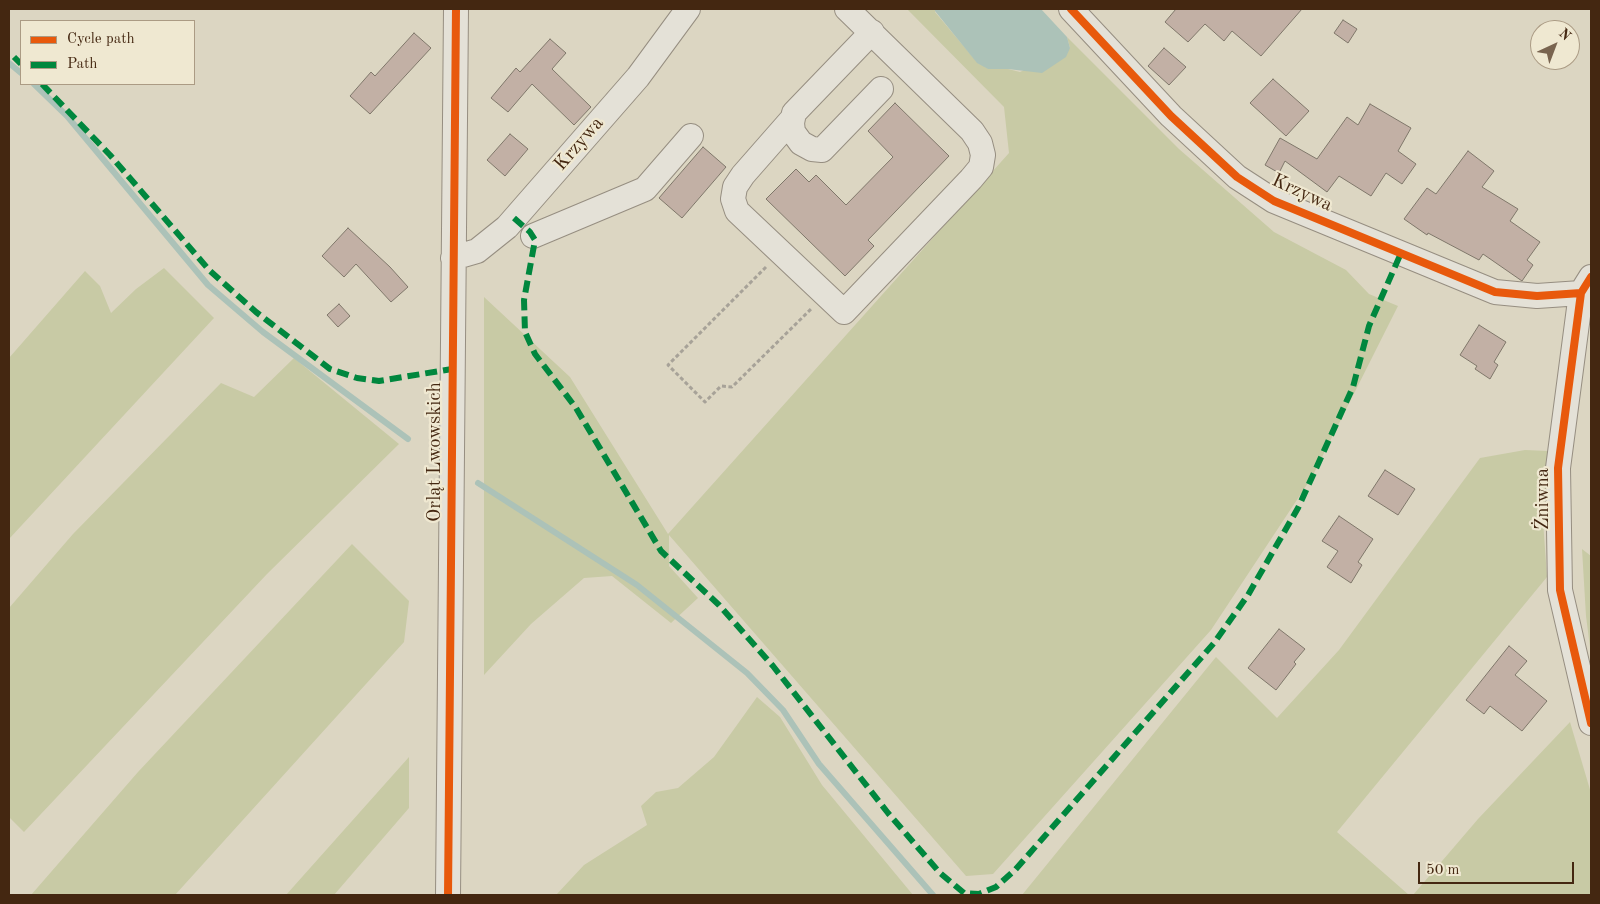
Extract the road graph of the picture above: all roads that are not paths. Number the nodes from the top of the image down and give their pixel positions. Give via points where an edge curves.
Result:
1 (456, 9) edge
2 (688, 9) edge
3 (847, 9) edge
4 (1071, 9) edge
5 (872, 32) junction
6 (881, 89) dead end
7 (793, 118) junction
8 (691, 136) dead end
9 (533, 236) dead end
10 (453, 258) junction
11 (1586, 285) edge
12 (1591, 723) edge
13 (448, 895) edge

1 - 10 street, Orląt Lwowskich
2 - 10 street, Krzywa via 638,77 507,227 477,251
3 - 5 street
4 - 11 street, Krzywa via 1171,116 1237,177 1274,200 1495,292 1537,296
5 - 7 street via 794,113
5 - 7 street via 972,131 983,155 971,180 844,312 737,211 733,199 743,175
6 - 7 street via 822,150 812,150 801,143 793,132
8 - 9 street via 644,189
10 - 13 street, Orląt Lwowskich
11 - 12 street, Żniwna via 1558,468 1560,590

